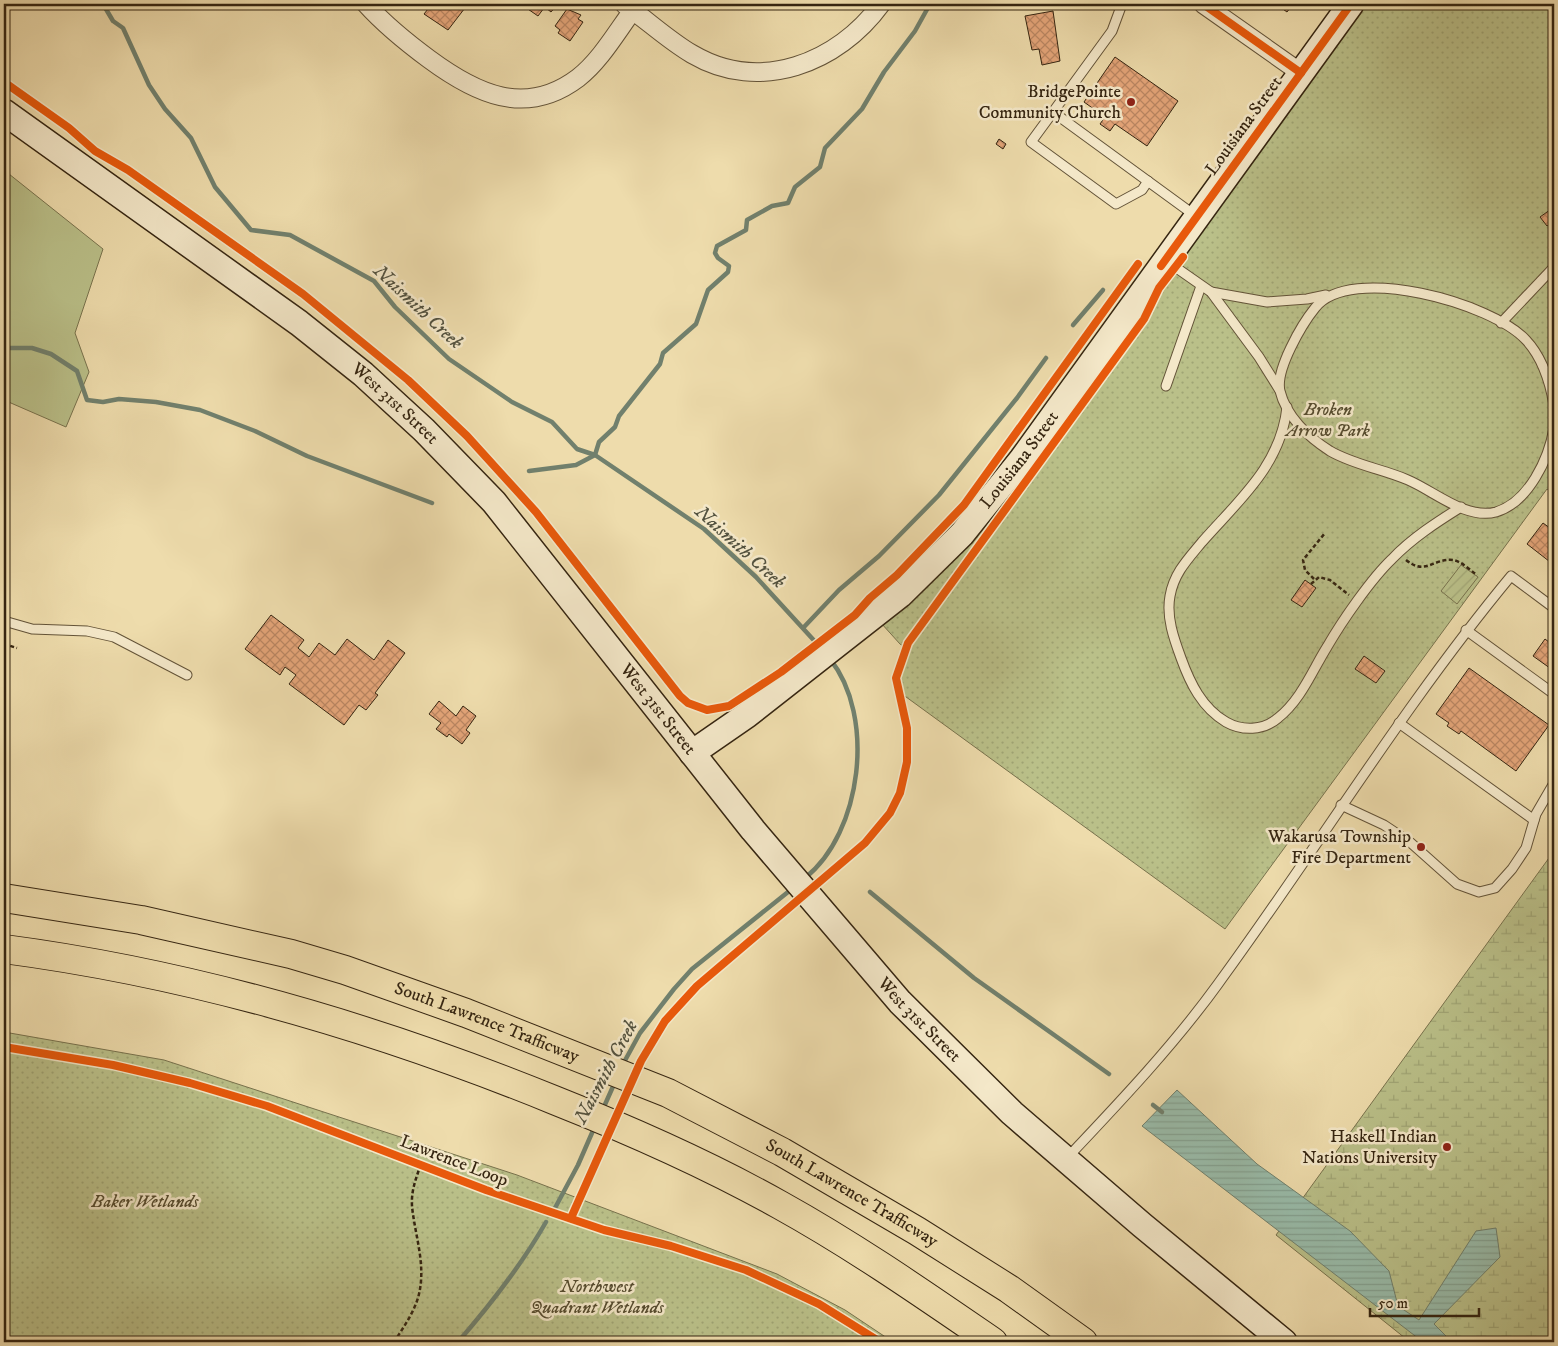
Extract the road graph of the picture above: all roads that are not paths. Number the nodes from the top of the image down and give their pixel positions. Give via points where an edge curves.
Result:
1 (366, 4) edge
2 (881, 4) edge
3 (1122, 4) edge
4 (1203, 4) edge
5 (1351, 4) edge
6 (628, 7) edge
7 (1301, 73) junction
8 (4, 112) edge
9 (1053, 112) junction
10 (1148, 181) junction
11 (1197, 217) junction
12 (1166, 260) junction
13 (1554, 267) edge
14 (1202, 286) junction
15 (1210, 292) junction
16 (1330, 295) junction
17 (1501, 323) junction
18 (1166, 386) dead end
19 (1279, 389) junction
20 (1554, 405) edge
21 (1287, 407) junction
22 (1554, 428) edge
23 (1462, 507) junction
24 (1554, 608) edge
25 (4, 621) edge
26 (1466, 630) junction
27 (187, 675) dead end
28 (1554, 694) edge
29 (1399, 723) junction
30 (692, 753) junction
31 (1554, 783) edge
32 (1341, 805) junction
33 (1534, 820) junction
34 (4, 898) edge
35 (4, 949) edge
36 (1066, 1160) junction
37 (993, 1342) edge
38 (1083, 1342) edge
39 (1284, 1342) edge

1 - 6 street via 404,40 468,86 486,93 524,98 563,88 578,78 593,64
2 - 6 street via 860,30 832,51 800,66 759,71 735,69 693,54
3 - 9 lane via 1112,31
4 - 7 street
5 - 7 main road, Louisiana Street
7 - 11 main road, Louisiana Street
8 - 30 main road, West 31st Street via 299,323 397,404 494,502
9 - 10 lane
9 - 10 lane via 1031,142 1116,204 1142,190
10 - 11 lane
11 - 12 main road, Louisiana Street
12 - 14 lane
12 - 30 main road, Louisiana Street via 985,508 920,577 747,715
13 - 17 lane
14 - 15 lane
14 - 18 lane
15 - 16 lane via 1267,302
15 - 19 lane via 1259,356
16 - 17 lane via 1370,288 1426,293 1453,301
16 - 19 lane via 1319,302 1301,327 1288,356
17 - 20 lane via 1525,339 1536,352 1551,387
19 - 21 lane
21 - 23 lane via 1296,423 1331,451 1408,480
21 - 23 lane via 1285,425 1268,466 1180,568 1174,580 1169,613 1188,678 1211,711 1225,721 1237,727 1264,727 1290,708 1327,646 1398,553 1436,522
22 - 23 lane via 1552,442 1535,478 1523,493 1496,512 1481,513
24 - 26 lane via 1511,576
25 - 27 lane via 32,630 87,631 114,637
26 - 28 lane
26 - 29 lane
29 - 32 lane
29 - 33 lane
30 - 36 main road, West 31st Street via 888,989 1012,1113
31 - 33 lane
32 - 33 lane via 1384,825 1411,843 1458,884 1479,892 1495,888 1512,869 1526,848
32 - 36 lane via 1218,985
34 - 38 highway, South Lawrence Trafficway via 170,925 291,954 403,990 668,1093 749,1134 892,1216 978,1269
35 - 37 highway via 122,967 250,997 408,1045 519,1086 641,1135 714,1170 812,1224
36 - 39 main road, West 31st Street

